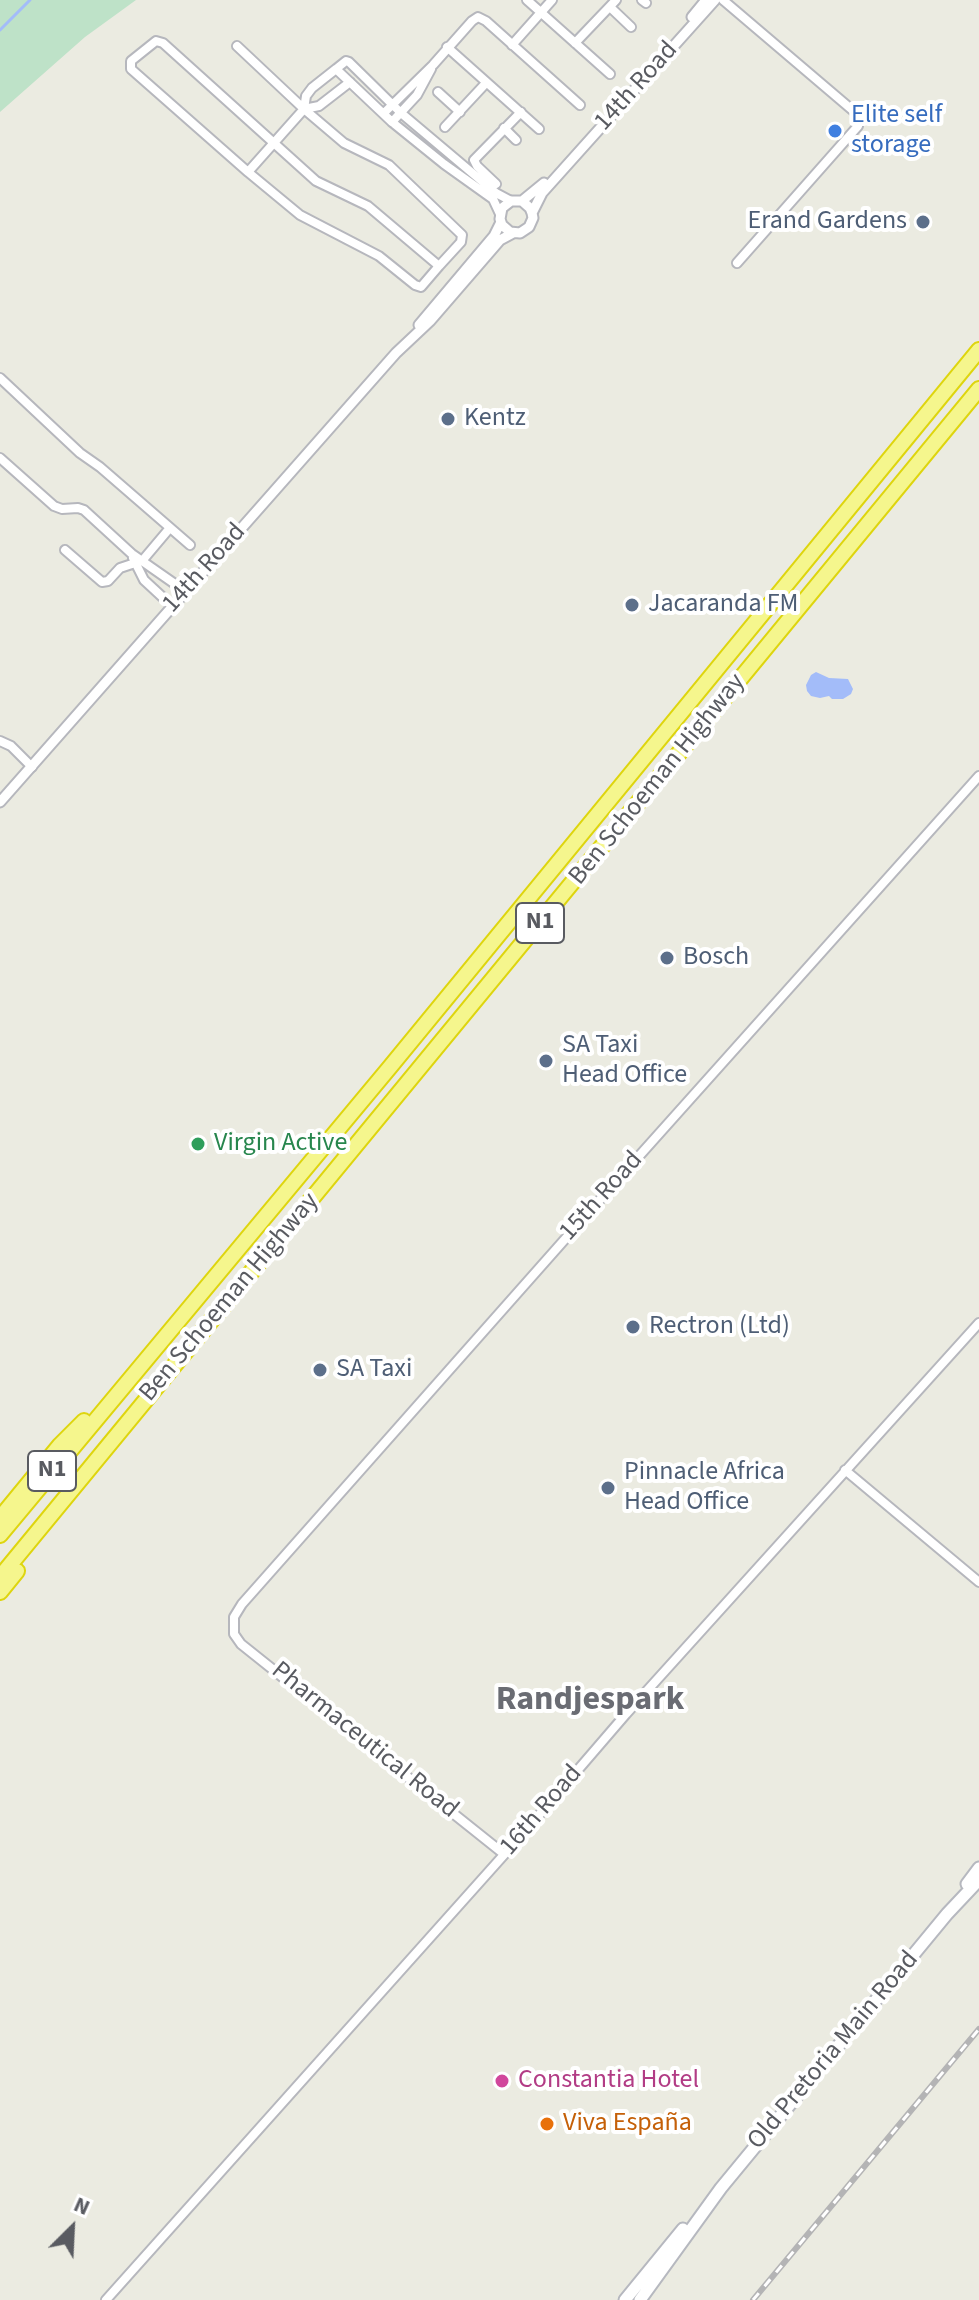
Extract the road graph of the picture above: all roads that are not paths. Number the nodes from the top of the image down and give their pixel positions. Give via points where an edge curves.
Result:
1 (527, 0) edge
2 (552, 0) edge
3 (706, 0) edge
4 (715, 0) edge
5 (723, 0) edge
6 (613, 4) edge
7 (541, 13) junction
8 (631, 27) dead end
9 (575, 43) junction
10 (512, 45) junction
11 (237, 46) dead end
12 (447, 47) junction
13 (433, 65) junction
14 (336, 69) junction
15 (610, 74) dead end
16 (350, 82) junction
17 (486, 83) junction
18 (438, 92) dead end
19 (392, 104) junction
20 (580, 105) dead end
21 (304, 109) junction
22 (460, 112) junction
23 (521, 112) junction
24 (384, 113) junction
25 (401, 113) junction
26 (392, 122) junction
27 (445, 127) dead end
28 (504, 128) junction
29 (539, 129) dead end
30 (516, 140) dead end
31 (275, 143) junction
32 (455, 151) junction
33 (444, 164) junction
34 (248, 172) junction
35 (496, 184) dead end
36 (516, 201) junction
37 (532, 213) junction
38 (500, 218) junction
39 (513, 233) junction
40 (737, 263) dead end
41 (439, 266) junction
42 (410, 338) junction
43 (979, 350) edge
44 (0, 378) edge
45 (979, 389) edge
46 (0, 458) edge
47 (169, 529) junction
48 (190, 545) dead end
49 (65, 550) dead end
50 (136, 559) junction
51 (185, 591) junction
52 (171, 605) junction
53 (0, 741) edge
54 (32, 767) junction
55 (979, 776) edge
56 (0, 802) edge
57 (979, 1323) edge
58 (104, 1407) junction
59 (845, 1470) junction
60 (0, 1518) edge
61 (45, 1522) junction
62 (0, 1535) edge
63 (0, 1577) edge
64 (979, 1582) edge
65 (0, 1592) edge
66 (233, 1623) joint
67 (504, 1854) junction
68 (979, 1868) edge
69 (979, 1880) edge
70 (947, 1914) junction
71 (721, 2188) junction
72 (106, 2300) edge
73 (625, 2300) edge
74 (640, 2300) edge

1 - 7 street
2 - 7 street
3 - 36 street, 14th Road via 542,185
4 - 37 street, 14th Road via 542,193
5 - 40 street via 859,120
6 - 8 street
6 - 9 street
7 - 9 street
7 - 10 street
9 - 15 street
10 - 12 street via 478,17
10 - 20 street
11 - 21 street
12 - 13 street
12 - 17 street
13 - 19 street
13 - 25 street
14 - 16 street
14 - 19 street via 348,61
14 - 21 street via 312,88
16 - 21 street via 319,106
16 - 24 street
17 - 22 street
17 - 23 street
18 - 22 street
19 - 24 street
19 - 25 street
21 - 31 street
21 - 41 street via 344,143 389,165 462,235
22 - 27 street
23 - 28 street
23 - 29 street
24 - 26 street
25 - 26 street
25 - 32 street
26 - 33 street
28 - 30 street
28 - 35 street via 474,160
31 - 34 street
31 - 34 street via 160,41 131,61 131,69
31 - 41 street via 316,181 368,206
32 - 33 street
32 - 36 street via 496,193
33 - 38 street via 493,199
34 - 41 street via 300,215 379,256 418,287
36 - 37 street via 527,204
36 - 38 street via 506,204
37 - 39 street via 529,227
38 - 39 street
38 - 42 street, 14th Road via 494,236
39 - 42 street, 14th Road via 500,240
42 - 51 street, 14th Road
43 - 58 highway, Ben Schoeman Highway / N1
44 - 47 street
45 - 61 highway, Ben Schoeman Highway / N1
46 - 50 street via 54,506 84,510
47 - 48 street
47 - 50 street
49 - 50 street via 102,582
50 - 51 street
50 - 52 street via 144,580
51 - 52 street, 14th Road
52 - 54 street, 14th Road
53 - 54 street
54 - 56 street, 14th Road
55 - 66 street, 15th Road via 242,1604
57 - 59 street, 16th Road
58 - 60 highway via 65,1439
58 - 62 highway, Ben Schoeman Highway / N1
59 - 64 street
59 - 67 street, 16th Road
61 - 63 highway, Ben Schoeman Highway / N1
61 - 65 highway
66 - 67 street, Pharmaceutical Road via 241,1644
67 - 72 street, 16th Road
68 - 70 main road, Old Pretoria Main Road
69 - 70 main road, Old Pretoria Main Road
70 - 71 main road, Old Pretoria Main Road
71 - 73 main road, Old Pretoria Main Road
71 - 74 main road, Old Pretoria Main Road

